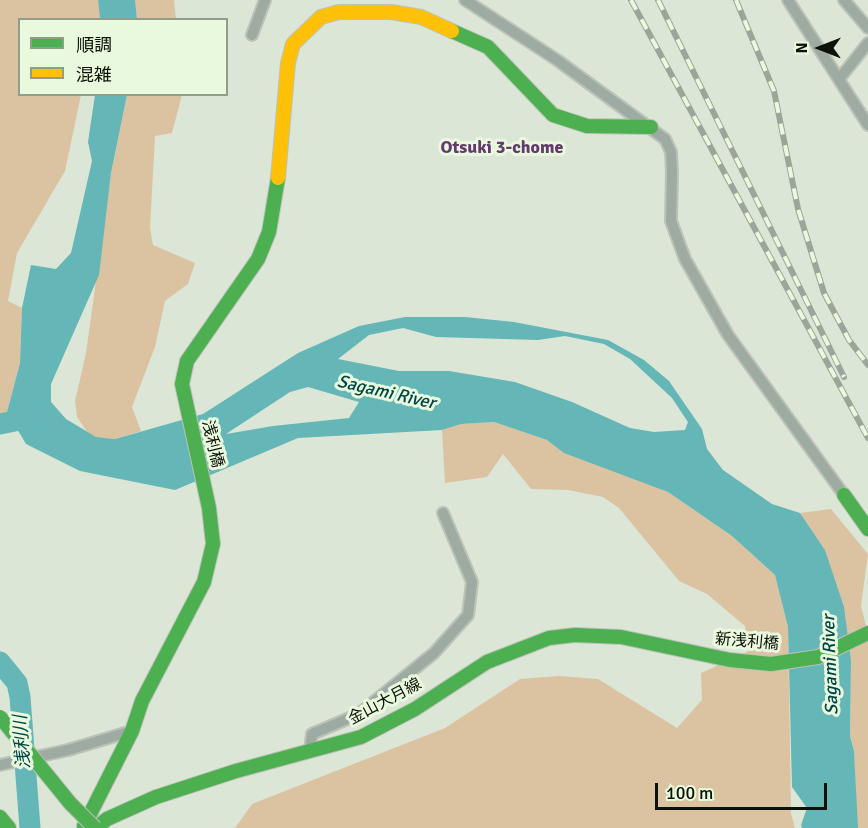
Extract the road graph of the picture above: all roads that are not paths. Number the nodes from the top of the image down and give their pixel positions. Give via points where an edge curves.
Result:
1 (265, 0) edge
2 (465, 0) edge
3 (789, 0) edge
4 (844, 0) edge
5 (868, 28) edge
6 (252, 35) dead end
7 (868, 43) edge
8 (840, 78) junction
9 (868, 125) edge
10 (651, 127) junction
11 (844, 495) joint
12 (443, 513) dead end
13 (868, 529) edge
14 (868, 633) edge
15 (690, 653) joint
16 (0, 717) edge
17 (132, 731) junction
18 (310, 750) junction
19 (0, 765) edge
20 (0, 817) edge
21 (9, 828) edge
22 (83, 828) edge
23 (96, 828) edge

1 - 6 street
2 - 10 street
3 - 8 street
4 - 5 street
7 - 8 street
8 - 9 street
10 - 11 street via 665,139 671,152 671,221 685,259 728,335
10 - 17 main road, 浅利橋 via 587,126 554,115 488,47 421,17 391,12 339,12 321,17 293,44 288,63 278,191 269,232 258,259 187,361 182,384 213,544 204,582 142,701
11 - 13 main road
12 - 18 street via 472,582 468,615 434,653 359,714 312,734
14 - 15 main road, 新浅利橋 via 818,657 771,664
15 - 18 main road, 金山大月線 via 621,637 549,638 487,662 415,709 361,736
16 - 23 main road, bridge via 70,803
17 - 19 street
17 - 22 main road, 浅利橋
18 - 23 main road, 金山大月線 via 156,797
20 - 21 main road

